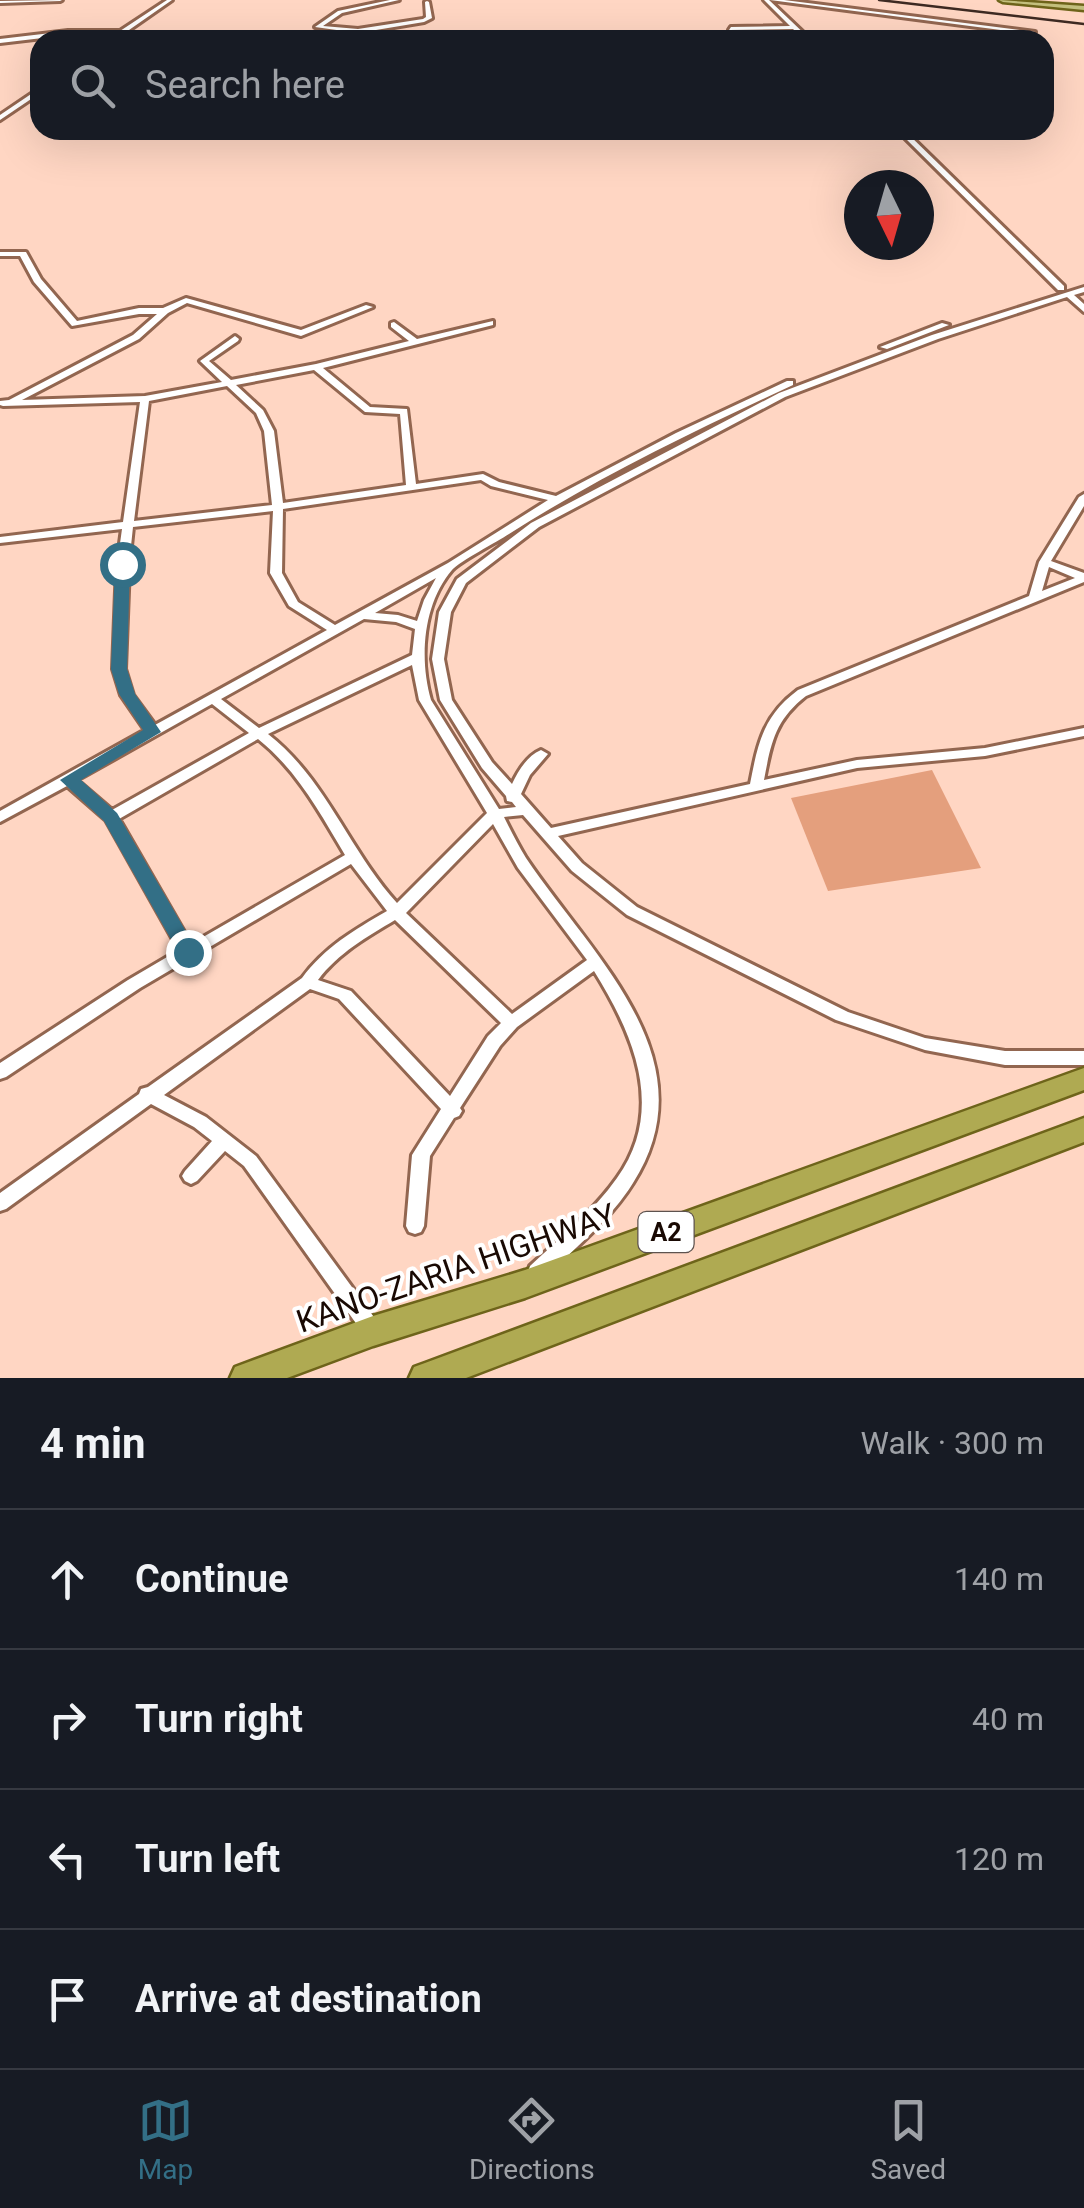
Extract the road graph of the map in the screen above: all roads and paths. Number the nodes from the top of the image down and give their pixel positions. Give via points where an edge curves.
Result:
1 (60, 0) edge
2 (170, 0) edge
3 (398, 0) edge
4 (769, 0) edge
5 (1003, 0) edge
6 (1023, 0) edge
7 (0, 2) edge
8 (427, 2) dead end
9 (1084, 7) edge
10 (795, 27) junction
11 (731, 29) dead end
12 (125, 30) edge
13 (345, 30) edge
14 (364, 30) edge
15 (798, 30) edge
16 (1016, 30) edge
17 (30, 40) edge
18 (0, 42) edge
19 (30, 97) edge
20 (0, 118) edge
21 (910, 140) edge
22 (0, 254) edge
23 (1084, 280) edge
24 (1084, 289) edge
25 (1065, 291) junction
26 (369, 307) dead end
27 (1084, 310) edge
28 (165, 311) junction
29 (490, 323) dead end
30 (394, 325) dead end
31 (235, 339) dead end
32 (414, 340) junction
33 (316, 367) junction
34 (227, 382) junction
35 (146, 399) junction
36 (3, 406) edge
37 (412, 486) junction
38 (1084, 497) edge
39 (557, 499) junction
40 (278, 508) junction
41 (130, 524) junction
42 (0, 540) edge
43 (1044, 562) junction
44 (452, 565) junction
45 (1084, 577) edge
46 (1034, 598) junction
47 (361, 615) junction
48 (422, 627) junction
49 (335, 630) junction
50 (416, 658) junction
51 (212, 698) junction
52 (152, 732) junction
53 (1084, 732) edge
54 (258, 734) junction
55 (468, 735) junction
56 (449, 740) junction
57 (542, 754) dead end
58 (69, 780) junction
59 (757, 784) junction
60 (512, 798) junction
61 (524, 810) junction
62 (495, 814) junction
63 (0, 817) edge
64 (110, 818) junction
65 (547, 834) junction
66 (353, 857) junction
67 (398, 911) junction
68 (188, 952) junction
69 (594, 963) junction
70 (308, 982) junction
71 (511, 1024) junction
72 (1084, 1058) edge
73 (0, 1072) edge
74 (1084, 1079) edge
75 (147, 1094) junction
76 (453, 1110) junction
77 (1084, 1130) edge
78 (224, 1140) junction
79 (192, 1176) dead end
80 (0, 1203) edge
81 (414, 1226) dead end
82 (525, 1284) junction
83 (373, 1331) junction
84 (246, 1378) edge
85 (425, 1378) edge

1 - 7 street
2 - 12 street
3 - 13 street via 340,12 318,28
4 - 10 street
4 - 16 street
5 - 9 main road
6 - 9 main road
8 - 14 street via 429,18
10 - 11 street
10 - 15 street
17 - 18 street
19 - 20 street
21 - 25 street
22 - 28 street via 23,254 76,324
23 - 25 street
24 - 25 street
25 - 27 street
25 - 39 street via 920,333 770,390
25 - 55 street via 782,395 504,545 462,581 440,629 442,688
26 - 28 street via 301,333 186,300
28 - 36 street via 136,337
29 - 32 street
30 - 32 street
31 - 34 street via 204,361
32 - 33 street
33 - 34 street
33 - 37 street via 368,410 404,411
34 - 35 street
34 - 40 street via 260,412 269,431
35 - 36 street
35 - 41 street
37 - 39 street via 483,477
37 - 40 street
38 - 43 street
39 - 44 street
40 - 41 street
40 - 49 street via 276,573 294,604
41 - 42 street
41 - 52 street via 119,669
43 - 45 street
43 - 46 street
44 - 47 street
44 - 48 street
45 - 46 street
46 - 59 street via 789,702 766,732
47 - 48 street
47 - 49 street
48 - 50 street
49 - 51 street
50 - 54 street
50 - 56 street via 425,700
51 - 52 street
51 - 54 street
52 - 58 street
53 - 59 street
54 - 64 street
54 - 66 street via 291,764
55 - 56 street
55 - 60 street
56 - 62 street
57 - 60 street
58 - 63 street
58 - 64 street
59 - 65 street
60 - 61 street
61 - 62 street
61 - 65 street
62 - 67 street
62 - 69 street
64 - 68 street
65 - 72 street via 632,911 842,1016 969,1052
66 - 67 street
66 - 68 street
67 - 70 street via 355,936
67 - 71 street
68 - 73 street
69 - 71 street
69 - 82 street via 643,1048 652,1112 633,1171
70 - 75 street
70 - 76 street via 345,996
71 - 76 street via 494,1040
74 - 82 highway, KANO-ZARIA HIGHWAY / A2
75 - 78 street
75 - 80 street
76 - 81 street via 422,1155
77 - 85 highway, A2
78 - 79 street
78 - 83 street via 250,1161
82 - 83 highway, KANO-ZARIA HIGHWAY / A2
83 - 84 highway, KANO-ZARIA HIGHWAY / A2

